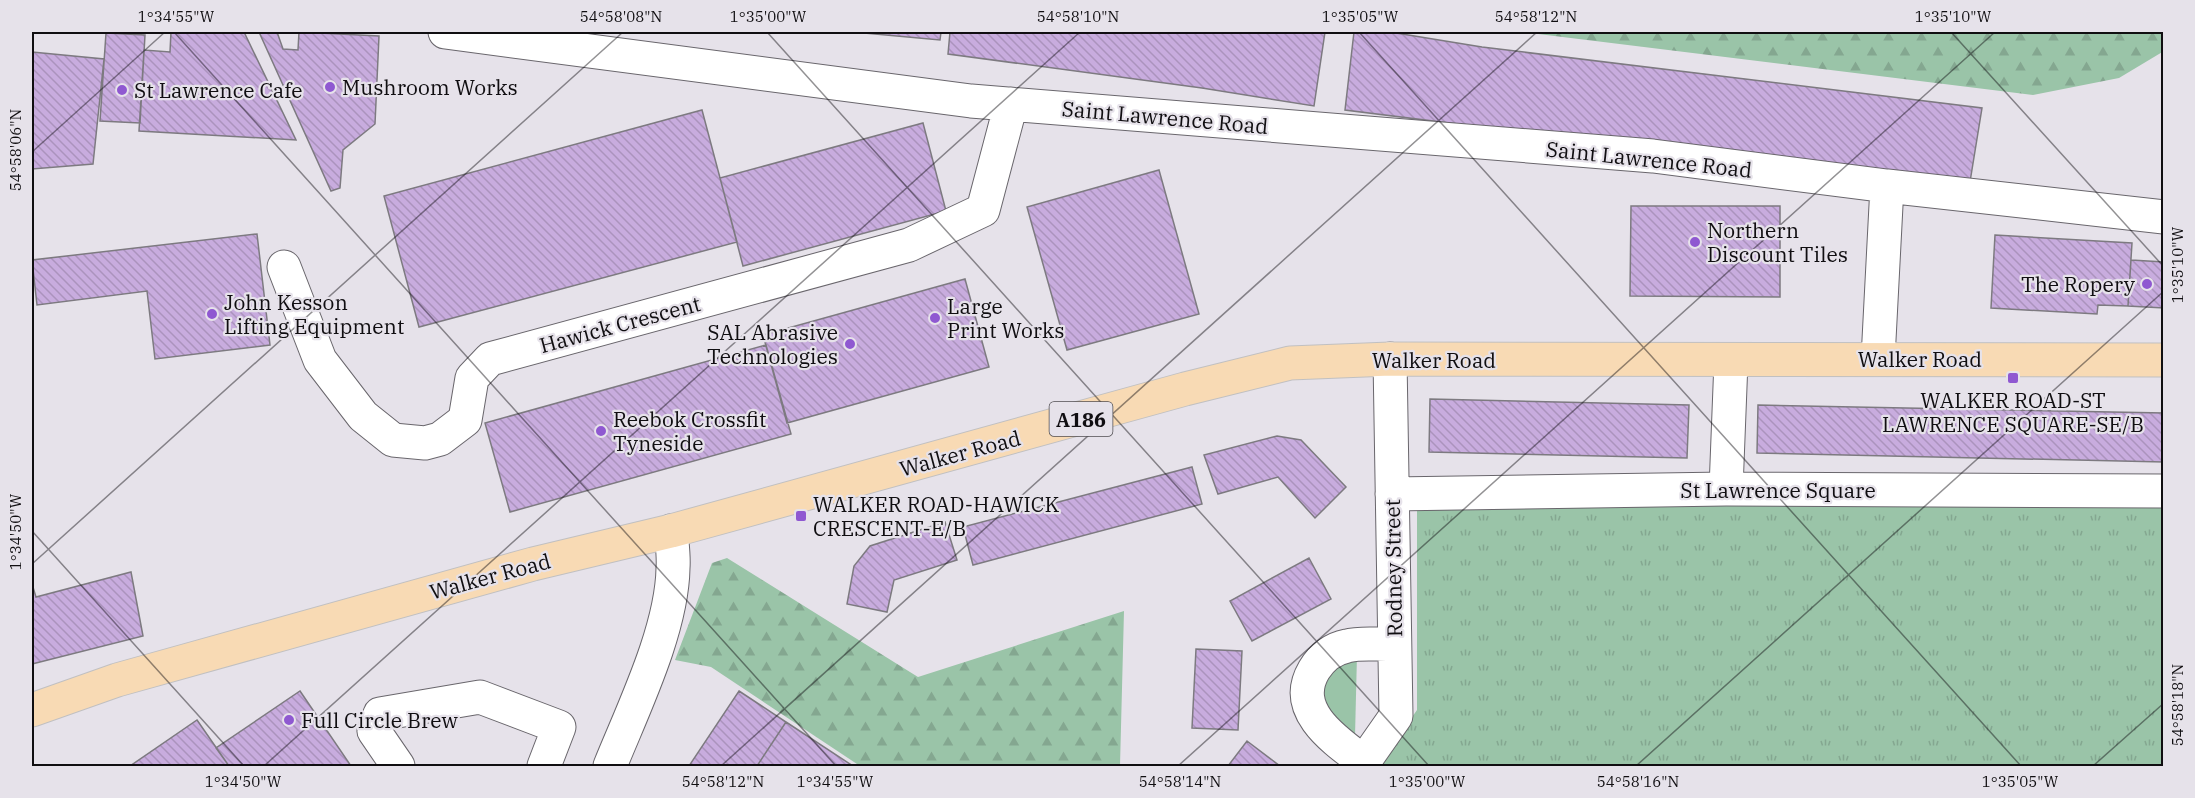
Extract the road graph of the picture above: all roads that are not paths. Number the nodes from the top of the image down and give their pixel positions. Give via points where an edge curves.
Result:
1 (445, 32) edge
2 (1011, 104) junction
3 (1887, 186) junction
4 (2163, 217) edge
5 (284, 267) dead end
6 (1390, 359) junction
7 (1878, 359) junction
8 (2163, 360) edge
9 (1731, 361) junction
10 (1725, 489) junction
11 (2163, 491) edge
12 (1392, 494) junction
13 (671, 531) junction
14 (1394, 644) junction
15 (32, 710) edge
16 (1362, 764) edge
17 (398, 766) edge
18 (544, 766) edge
19 (610, 766) edge

1 - 2 street, Saint Lawrence Road
2 - 3 street, Saint Lawrence Road via 1653,156
2 - 5 street, Hawick Crescent via 983,210 909,245 490,359 472,378 465,420 440,439 425,443 393,440 363,416 320,360
3 - 4 street, Saint Lawrence Road
3 - 7 street
6 - 9 main road, Walker Road / A186
6 - 12 street, Rodney Street
6 - 13 main road, Walker Road / A186 via 1290,363
7 - 8 main road, Walker Road / A186
7 - 9 main road, Walker Road / A186
9 - 10 street
10 - 11 street, St Lawrence Square
10 - 12 street, St Lawrence Square
12 - 14 street, Rodney Street
13 - 15 main road, Walker Road / A186 via 533,564 117,680
13 - 19 street via 672,586 657,646
14 - 16 street, Rodney Street via 1396,716
14 - 16 street via 1347,646 1323,656 1311,676 1308,698 1312,715
17 - 18 street via 374,731 380,714 480,697 560,727

